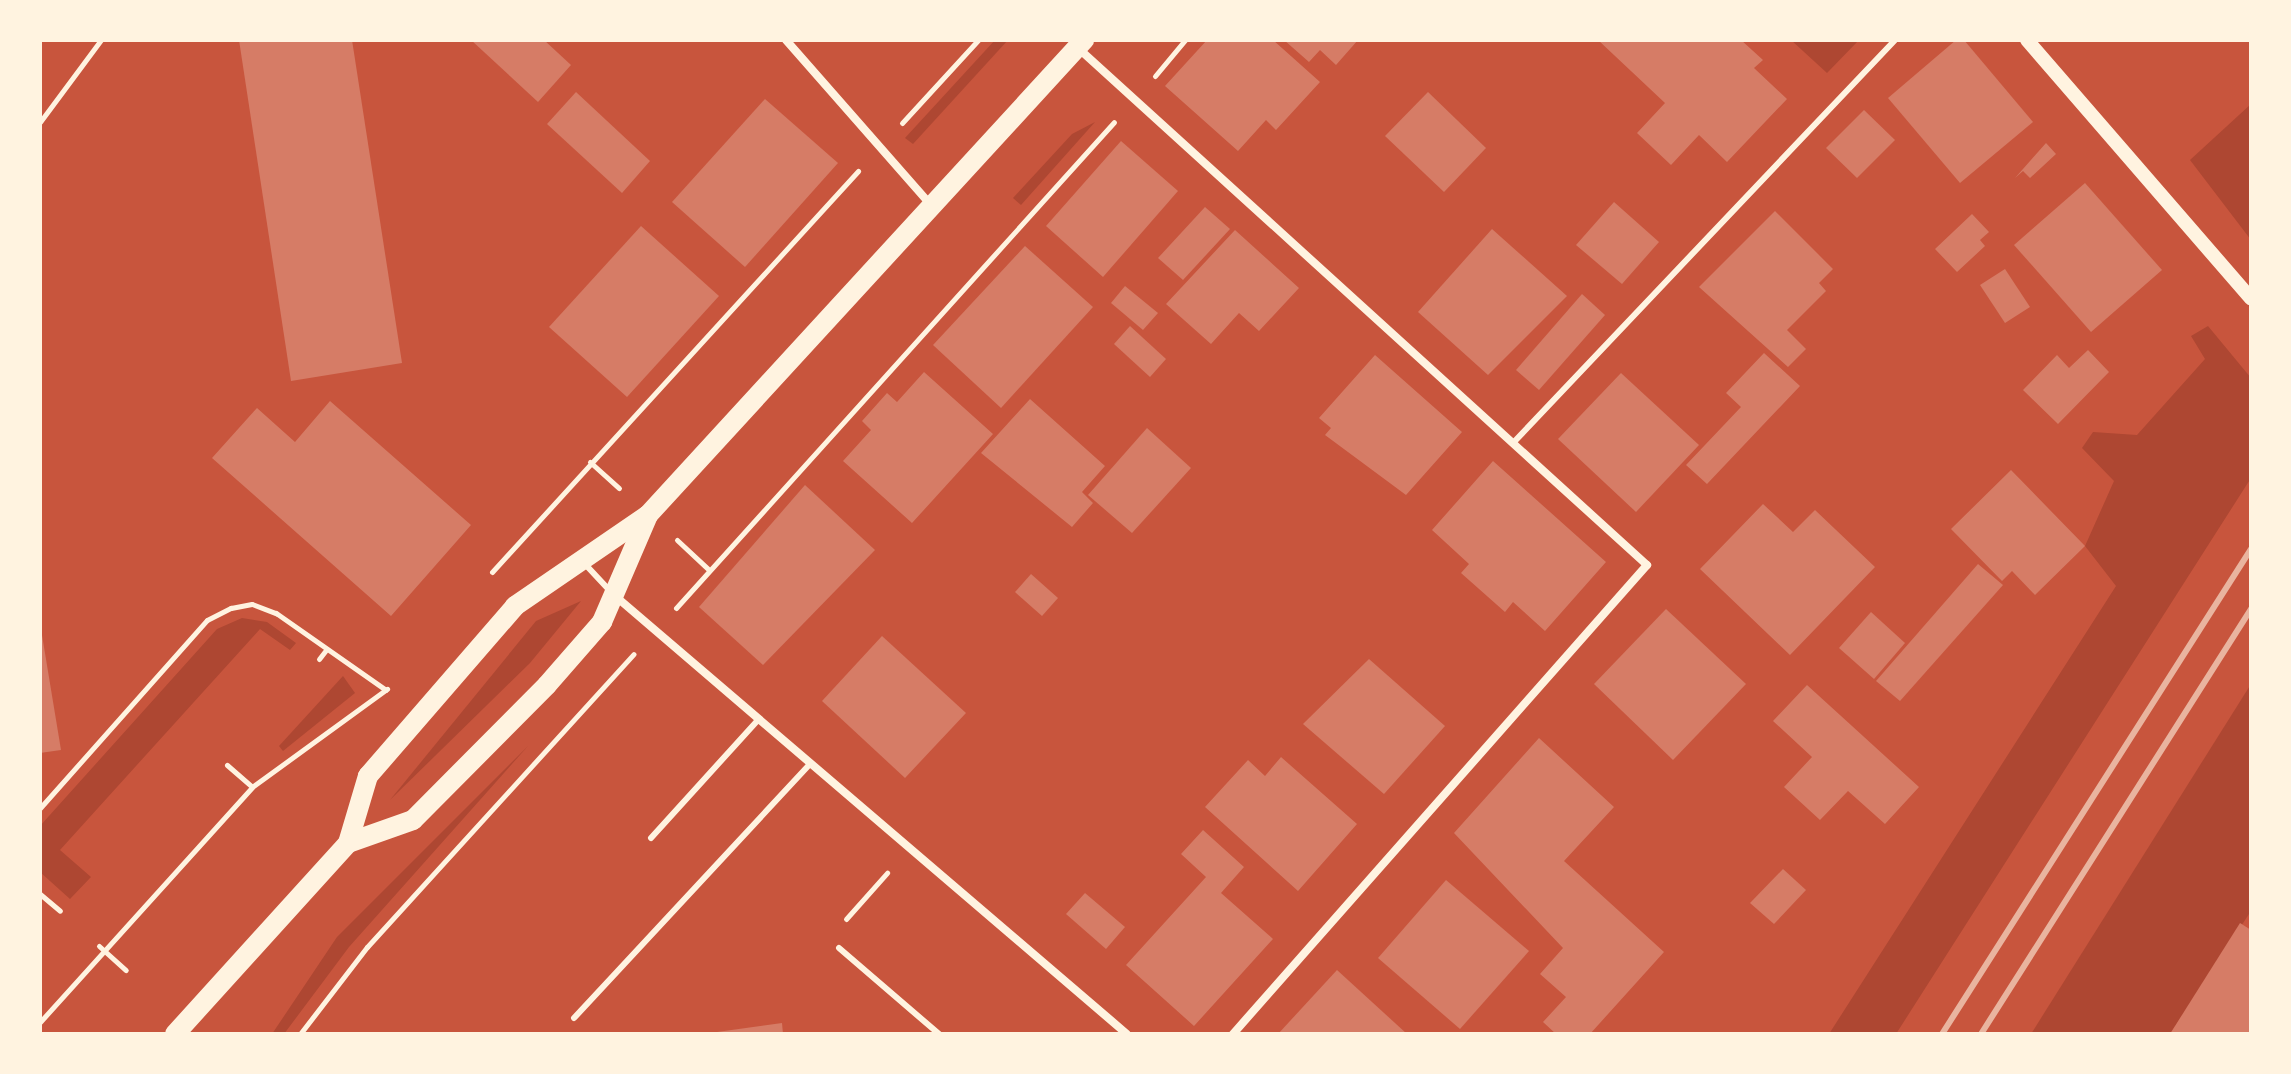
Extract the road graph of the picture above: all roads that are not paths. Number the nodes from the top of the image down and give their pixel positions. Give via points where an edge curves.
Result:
1 (786, 40) edge
2 (1895, 40) edge
3 (2027, 40) edge
4 (1081, 44) edge
5 (933, 207) junction
6 (2251, 299) edge
7 (1513, 443) junction
8 (648, 515) junction
9 (581, 561) junction
10 (614, 595) junction
11 (759, 719) junction
12 (811, 763) junction
13 (651, 838) dead end
14 (348, 843) junction
15 (839, 948) road end
16 (574, 1018) dead end
17 (175, 1034) edge
18 (939, 1034) edge
19 (1127, 1034) edge
20 (1233, 1034) edge

1 - 5 street
2 - 7 lane
3 - 6 street
4 - 5 main road
4 - 7 street
5 - 8 main road
7 - 20 street via 1647,565
8 - 9 main road
8 - 10 main road
9 - 10 lane
9 - 14 main road via 515,606 368,776
10 - 11 street
10 - 14 main road via 602,622 547,685 413,820
11 - 12 street
11 - 13 lane
12 - 16 lane
12 - 19 street
14 - 17 main road
15 - 18 lane

